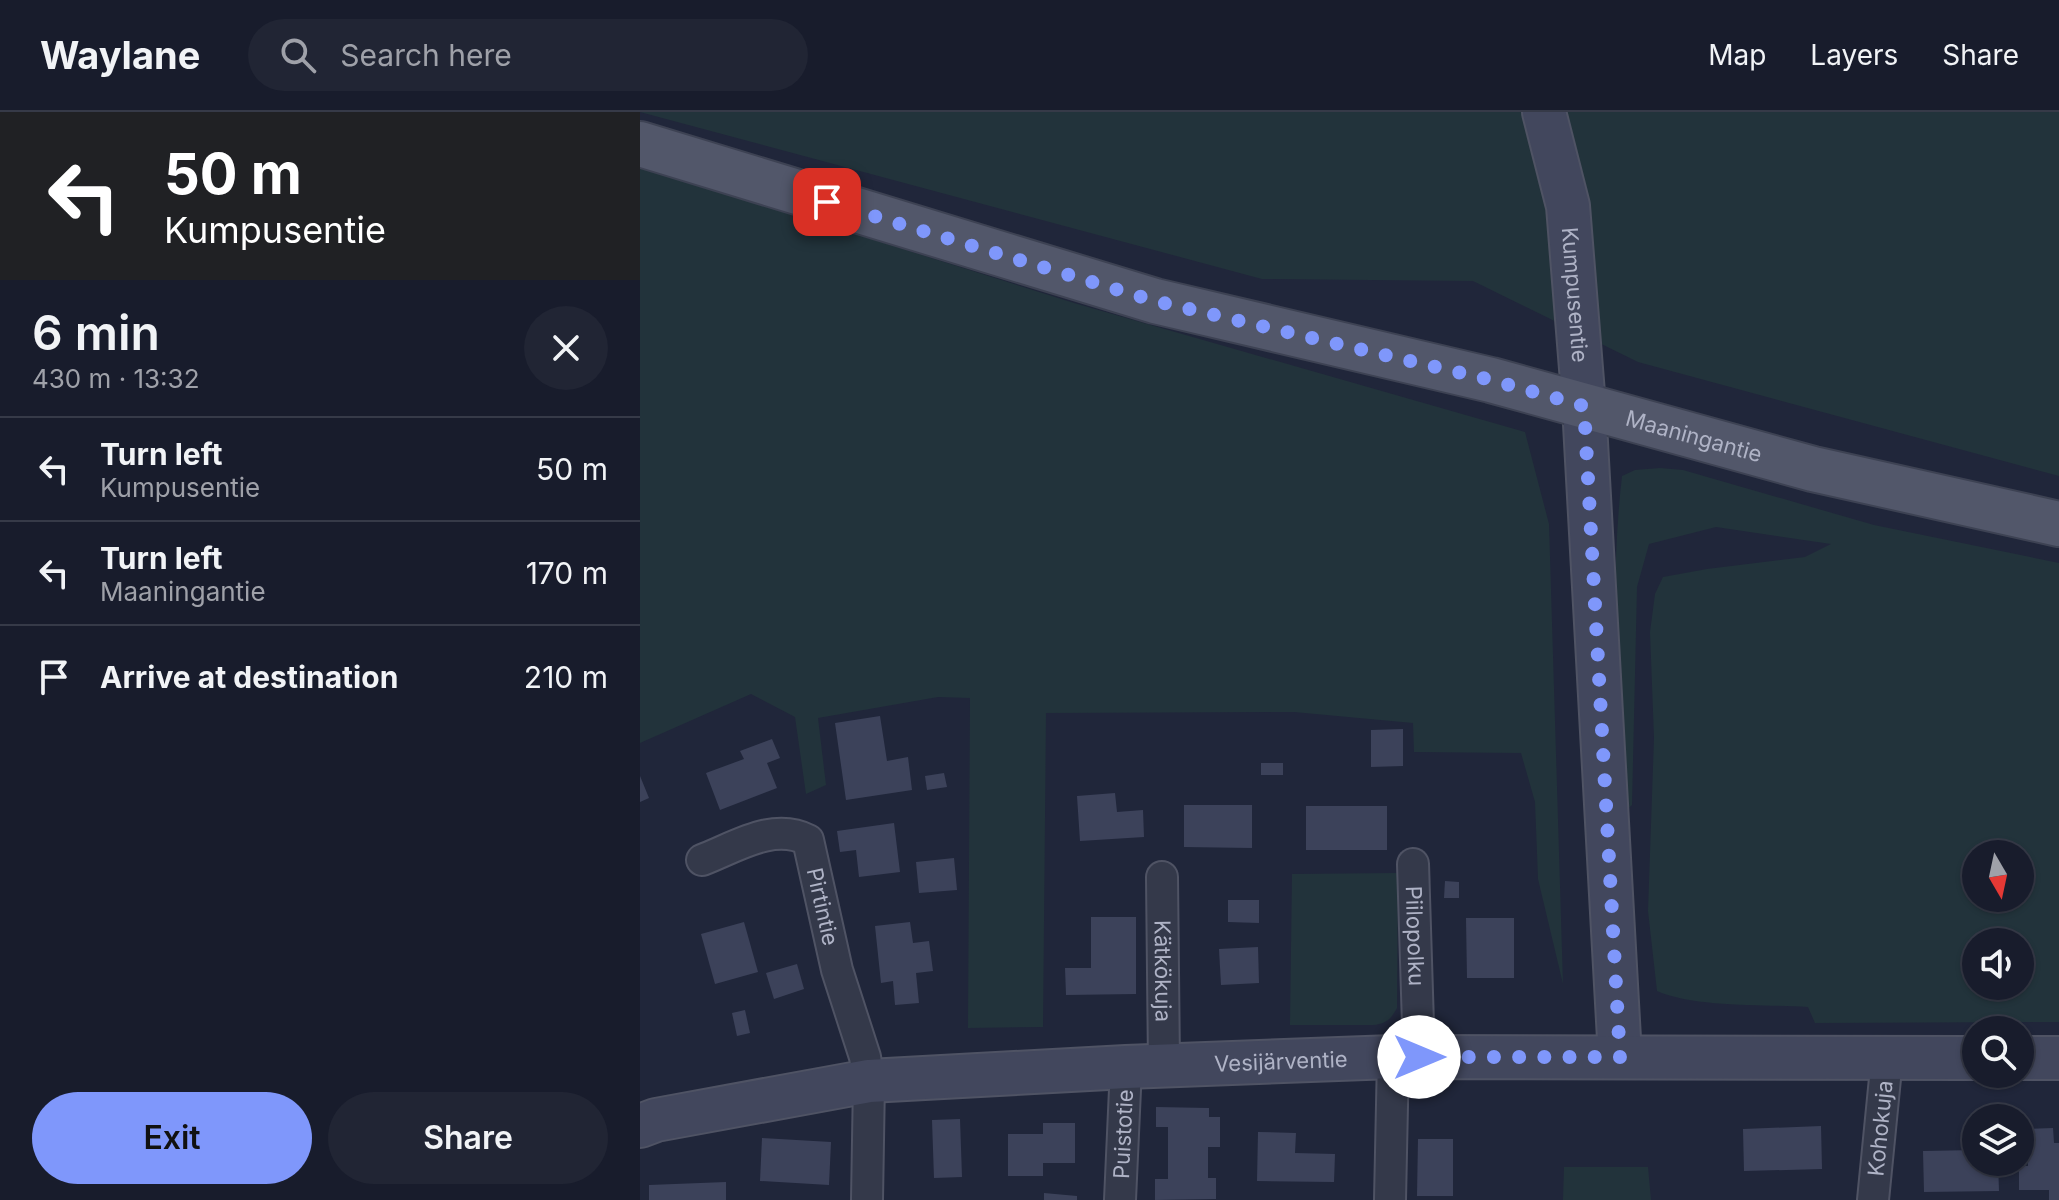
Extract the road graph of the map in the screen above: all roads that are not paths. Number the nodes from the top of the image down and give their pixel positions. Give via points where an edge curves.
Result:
1 (1544, 112) edge
2 (640, 144) edge
3 (1584, 406) junction
4 (2059, 524) edge
5 (702, 860) dead end
6 (1413, 864) dead end
7 (1162, 877) dead end
8 (1406, 1057) junction
9 (1620, 1057) junction
10 (1887, 1058) junction
11 (1962, 1058) edge
12 (2034, 1058) edge
13 (2059, 1058) edge
14 (1145, 1066) junction
15 (869, 1081) junction
16 (640, 1126) edge
17 (867, 1200) edge
18 (1120, 1200) edge
19 (1390, 1200) edge
20 (1873, 1200) edge

1 - 3 street, Kumpusentie via 1568,206
2 - 3 main road, Maaningantie via 1155,301
3 - 4 main road, Maaningantie via 1813,469
3 - 9 street, Kumpusentie
5 - 15 street, Pirtintie via 773,832 793,832 808,840
6 - 8 street, Piilopolku
7 - 14 street, Kätkökuja
8 - 9 street, Vesijärventie
8 - 14 street, Vesijärventie
8 - 19 street
9 - 10 street, Vesijärventie
10 - 11 street, Vesijärventie
10 - 20 street, Kohokuja
12 - 13 street
14 - 15 street, Vesijärventie
14 - 18 street, Puistotie
15 - 16 street, Vesijärventie
15 - 17 street

